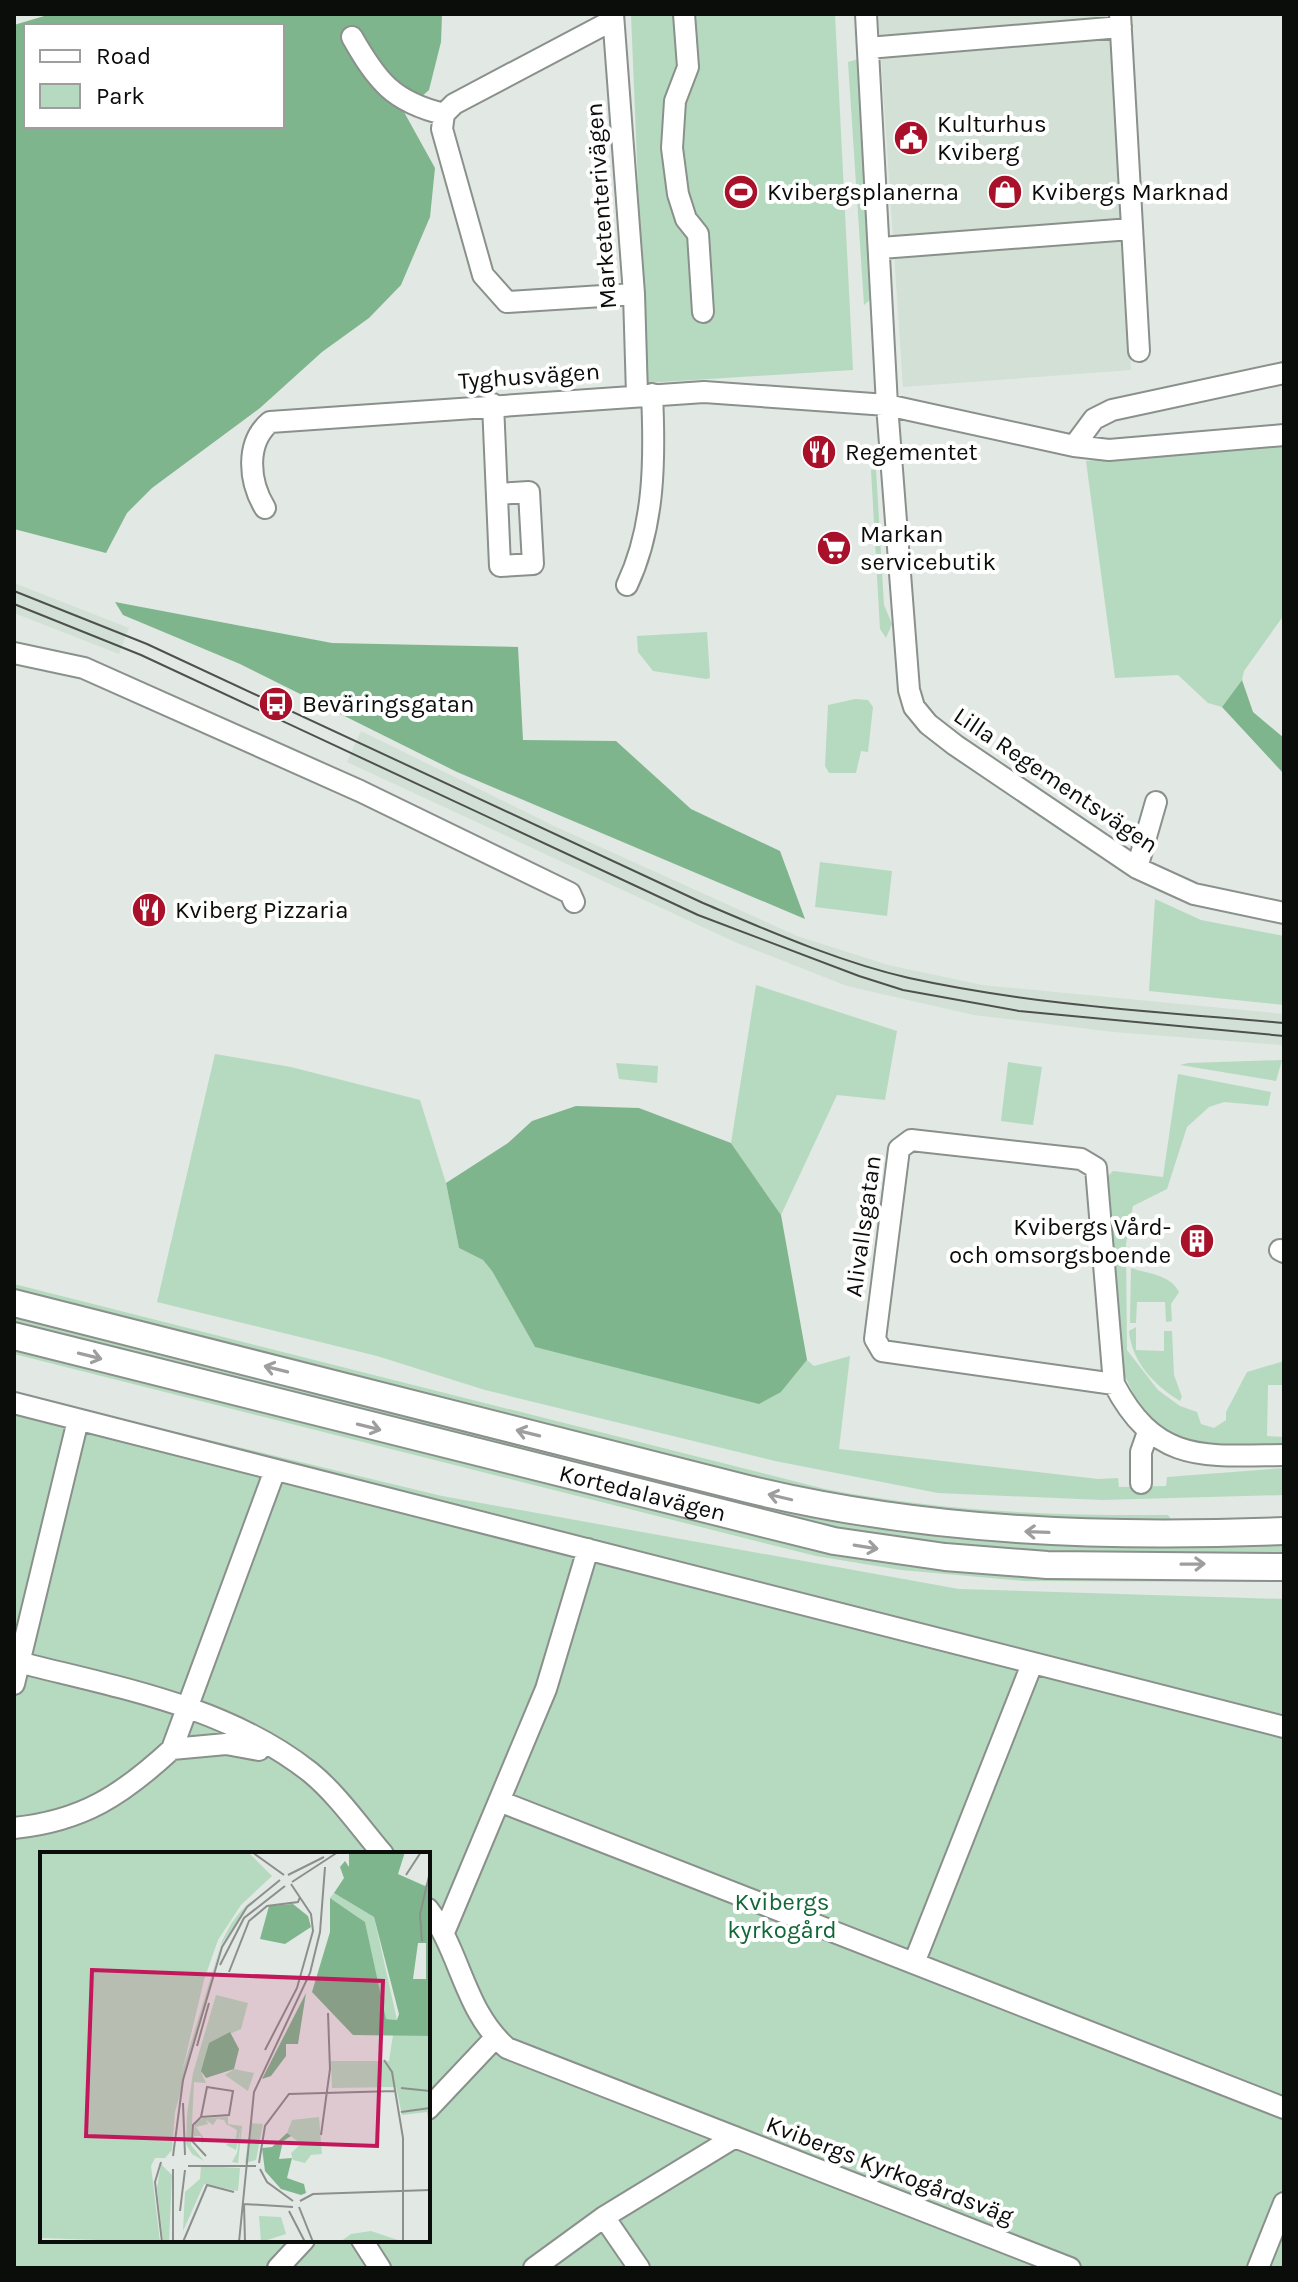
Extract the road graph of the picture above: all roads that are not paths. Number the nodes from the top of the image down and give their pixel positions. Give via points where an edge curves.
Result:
1 (684, 14) edge
2 (866, 14) edge
3 (613, 17) edge
4 (1120, 21) edge
5 (352, 37) dead end
6 (868, 48) junction
7 (444, 114) junction
8 (1131, 229) junction
9 (881, 248) junction
10 (635, 304) junction
11 (703, 312) dead end
12 (1139, 351) dead end
13 (1284, 373) edge
14 (644, 395) junction
15 (493, 404) junction
16 (887, 405) junction
17 (1284, 435) edge
18 (1074, 446) junction
19 (497, 494) dead end
20 (265, 508) dead end
21 (627, 585) dead end
22 (14, 653) edge
23 (1156, 802) dead end
24 (1137, 868) junction
25 (574, 902) dead end
26 (1284, 913) edge
27 (14, 1303) edge
28 (14, 1336) edge
29 (1114, 1384) junction
30 (14, 1403) edge
31 (78, 1420) junction
32 (1148, 1432) junction
33 (1284, 1455) edge
34 (275, 1470) junction
35 (1141, 1483) dead end
36 (1284, 1531) edge
37 (588, 1549) junction
38 (1284, 1567) edge
39 (17, 1662) edge
40 (1032, 1664) junction
41 (14, 1684) edge
42 (188, 1707) junction
43 (1284, 1727) edge
44 (172, 1749) junction
45 (287, 1755) junction
46 (499, 1801) junction
47 (14, 1828) edge
48 (381, 1852) edge
49 (430, 1911) edge
50 (445, 1930) junction
51 (914, 1963) junction
52 (495, 2038) junction
53 (430, 2107) edge
54 (1284, 2108) edge
55 (735, 2137) junction
56 (1284, 2203) edge
57 (604, 2217) junction
58 (302, 2242) edge
59 (363, 2242) edge
60 (1038, 2263) edge
61 (278, 2268) edge
62 (380, 2268) edge
63 (534, 2268) edge
64 (639, 2268) edge
65 (1070, 2268) edge
66 (1258, 2268) edge

1 - 11 street via 688,67 675,101 672,148 678,194 686,219 698,234
2 - 6 street, Lilla Regementsvägen
3 - 7 street
3 - 10 street, Marketenterivägen
4 - 6 street
4 - 8 street
5 - 7 street via 386,89 421,109
6 - 9 street, Lilla Regementsvägen
7 - 10 street via 447,156 483,275 494,291 507,302
8 - 9 street
8 - 12 street
9 - 16 street, Lilla Regementsvägen
10 - 14 street, Marketenterivägen
13 - 18 street via 1112,410 1094,419
14 - 15 street, Tyghusvägen
14 - 16 street, Tyghusvägen via 704,392
14 - 21 street, Marketenterivägen via 650,518 642,555
15 - 19 street
15 - 20 street, Tyghusvägen via 270,422 254,442 253,489
16 - 18 street
16 - 24 street, Lilla Regementsvägen via 905,652 914,707 955,745
17 - 18 street via 1109,450
22 - 25 street via 84,668 213,725 570,893
23 - 24 street
24 - 26 street, Lilla Regementsvägen via 1194,894
36 -> 27 main road, Kortedalavägen via 1009,1530 860,1513
28 -> 38 main road, Kortedalavägen via 834,1541 1047,1565
29 - 29 street, Alivallsgatan via 1096,1168 1081,1159 911,1140 902,1144 875,1339 882,1351
29 - 32 street, Alivallsgatan
30 - 31 street
31 - 34 street
31 - 39 street
32 - 33 street, Alivallsgatan via 1192,1452
32 - 35 street via 1141,1452
34 - 37 street
34 - 42 street
37 - 40 street
37 - 46 street via 546,1689
39 - 41 street
39 - 42 street
40 - 43 street
40 - 51 street
42 - 44 street
42 - 45 street
44 - 45 street via 226,1744
44 - 47 street via 140,1779 105,1801 59,1823
45 - 48 street via 313,1775
46 - 50 street
46 - 51 street
49 - 50 street
50 - 52 street via 480,2018
51 - 54 street
52 - 53 street
52 - 55 street via 507,2048
55 - 57 street, Kvibergs Kyrkogårdsväg
55 - 60 street, Kvibergs Kyrkogårdsväg
56 - 66 street
57 - 63 street, Kvibergs Kyrkogårdsväg
57 - 64 street
58 - 61 street
59 - 62 street
60 - 65 street, Kvibergs Kyrkogårdsväg

